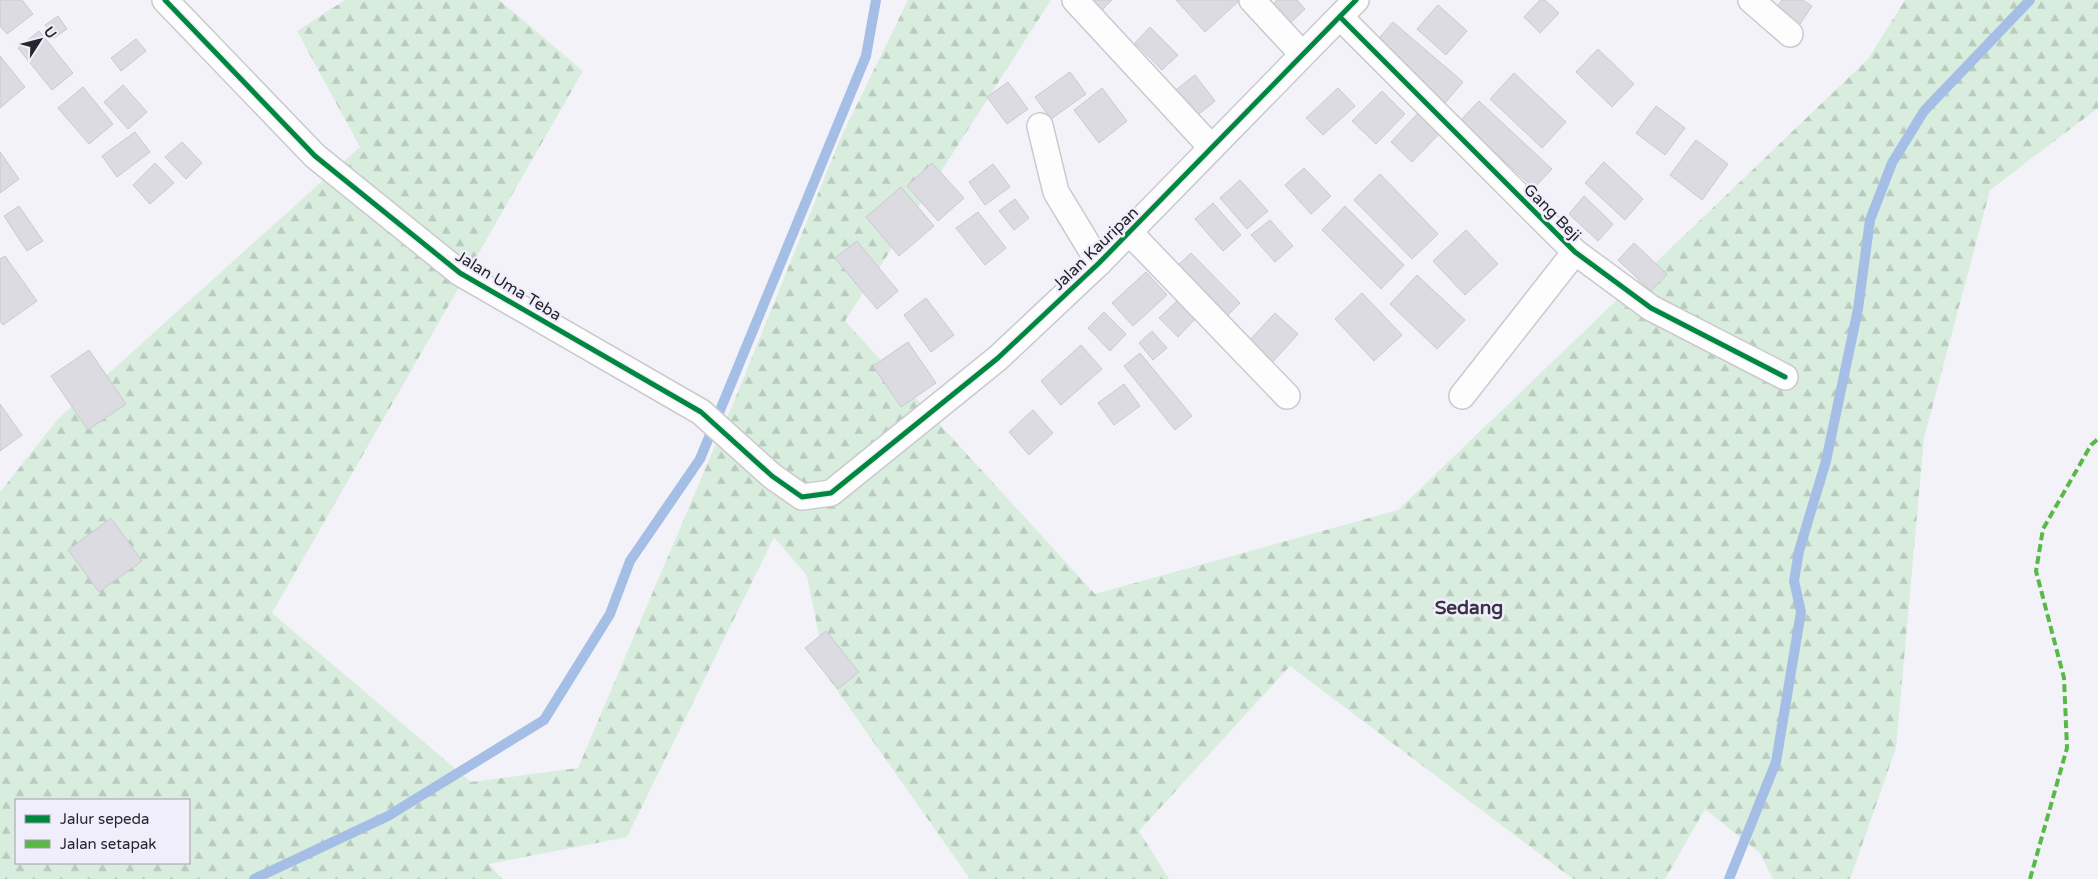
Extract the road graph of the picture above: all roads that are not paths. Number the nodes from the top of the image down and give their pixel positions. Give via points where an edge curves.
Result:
1 (165, 0) edge
2 (1075, 0) edge
3 (1252, 0) edge
4 (1752, 0) edge
5 (1348, 9) edge
6 (1790, 34) dead end
7 (1302, 54) junction
8 (1040, 126) dead end
9 (1212, 147) junction
10 (1130, 233) junction
11 (1575, 252) junction
12 (1099, 263) junction
13 (1785, 377) dead end
14 (1287, 396) dead end
15 (1462, 396) dead end
16 (831, 493) joint

1 - 16 street, Jalan Uma Teba via 315,156 460,273 701,412 772,476 802,497
2 - 9 street
3 - 7 street
4 - 6 street
5 - 7 street, Jalan Kauripan
5 - 11 street, Gang Beji
7 - 9 street, Jalan Kauripan
8 - 12 street via 1056,192
9 - 10 street, Jalan Kauripan
10 - 12 street, Jalan Kauripan
10 - 14 street
11 - 13 street, Gang Beji via 1651,308
11 - 15 street
12 - 16 street, Jalan Kauripan via 998,358

